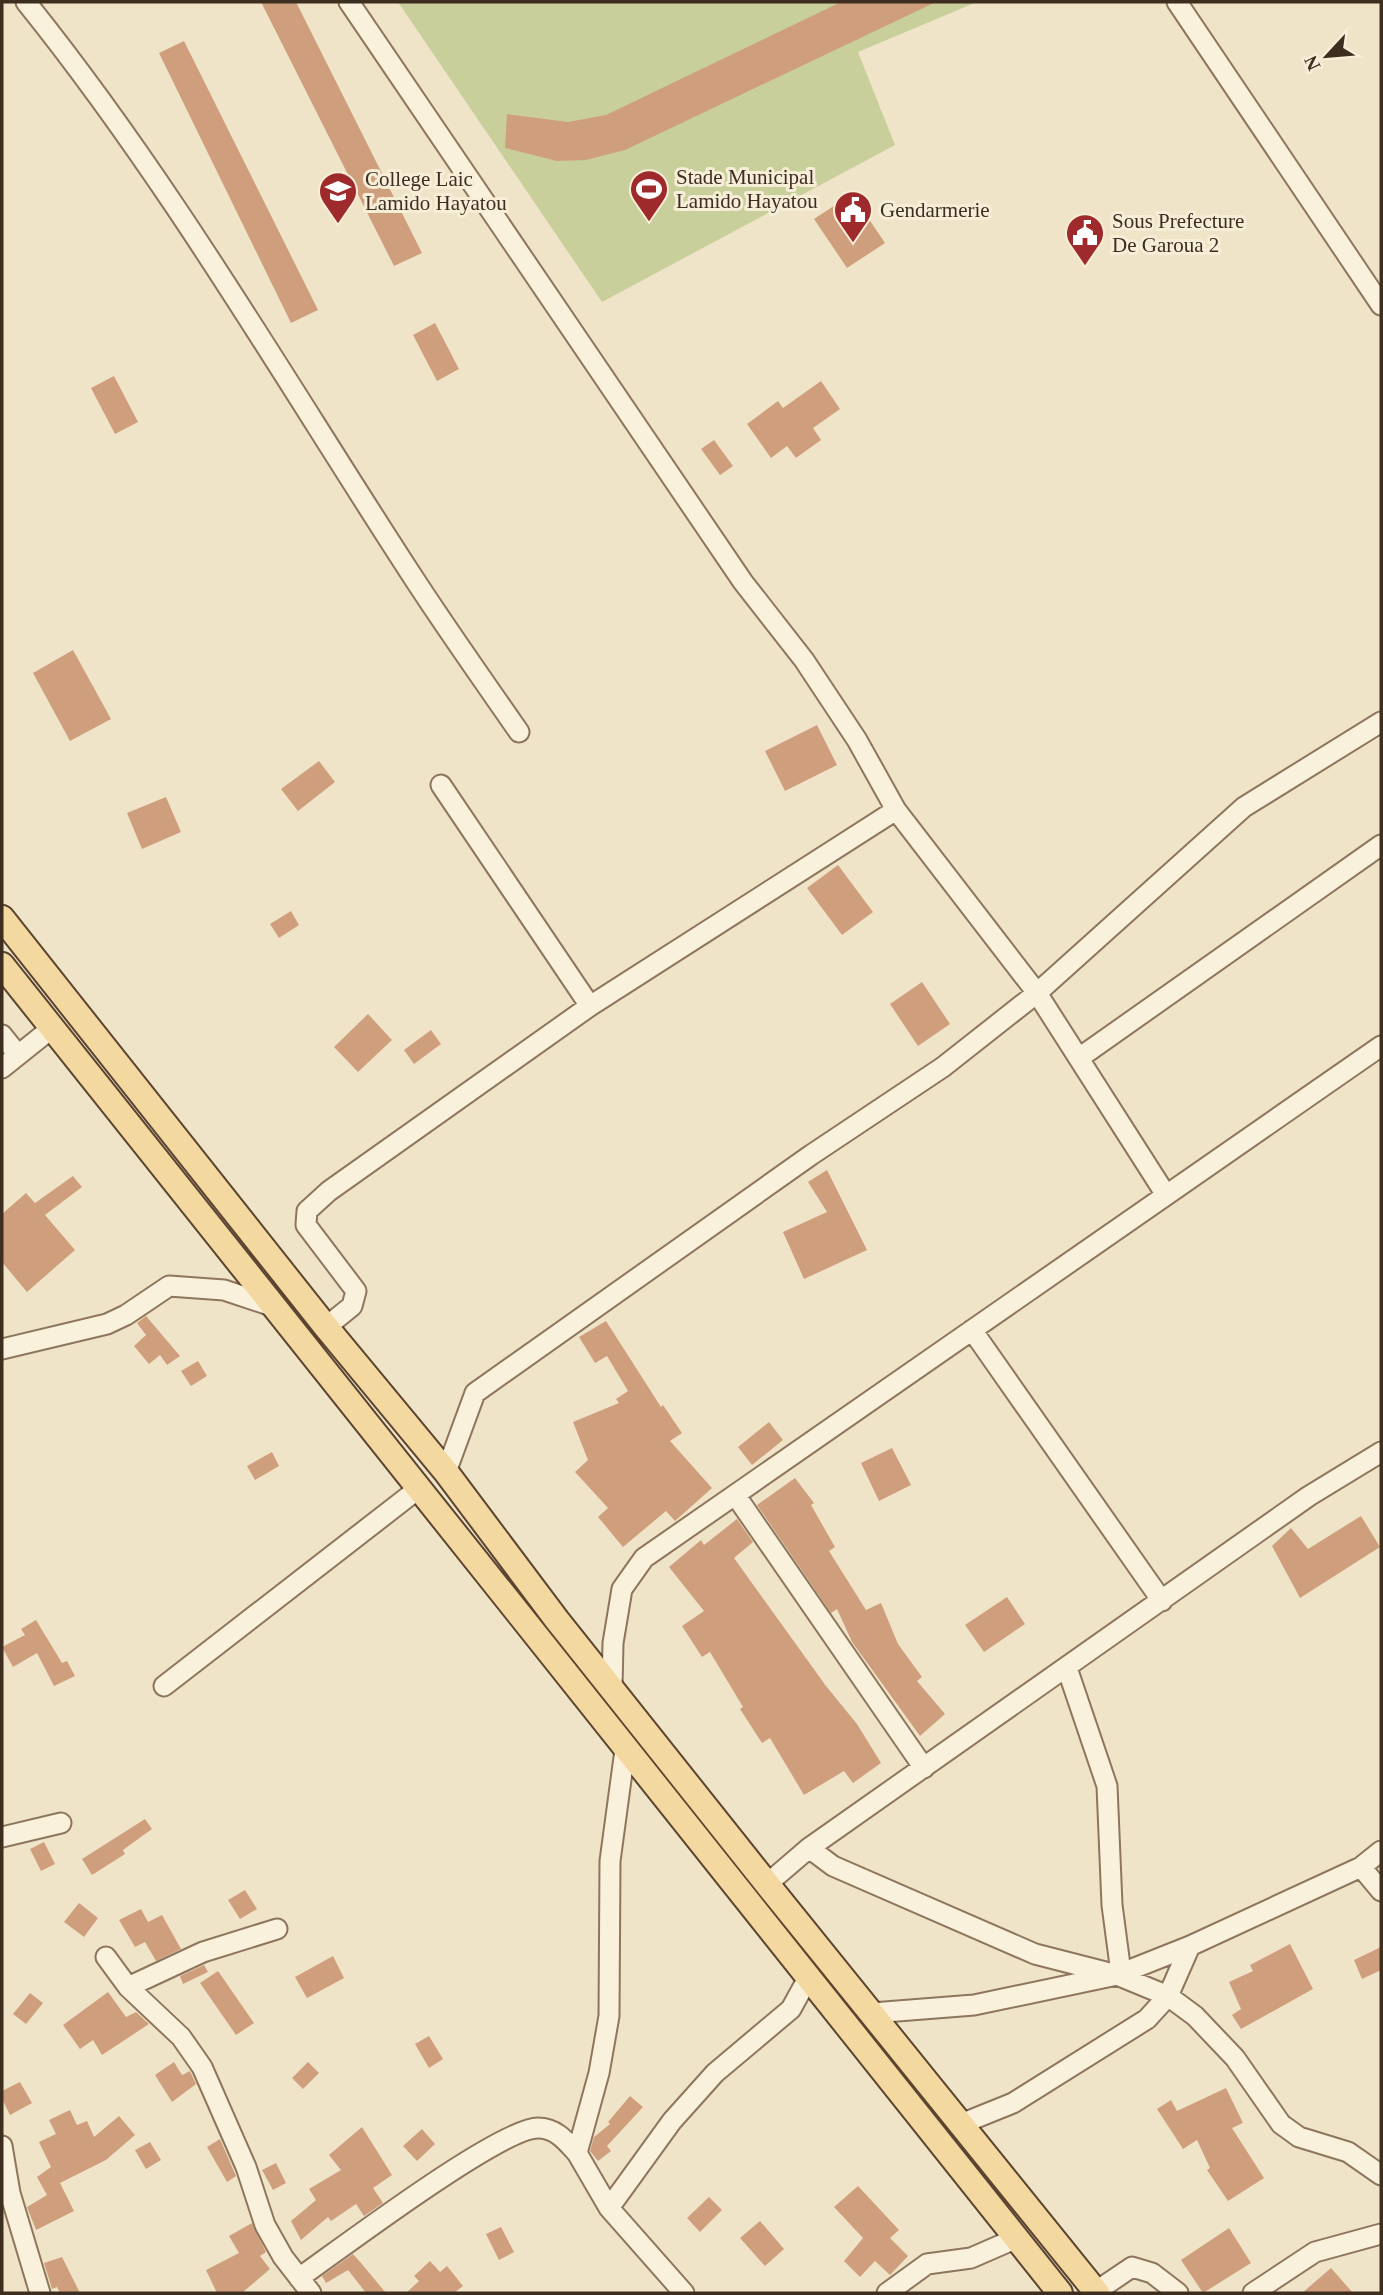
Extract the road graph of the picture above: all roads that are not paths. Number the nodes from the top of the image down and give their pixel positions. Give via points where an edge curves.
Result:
1 (26, 2) edge
2 (349, 2) edge
3 (1177, 2) edge
4 (1381, 305) edge
5 (1381, 722) edge
6 (519, 732) dead end
7 (441, 785) dead end
8 (896, 810) junction
9 (1381, 845) edge
10 (2, 918) edge
11 (2, 965) edge
12 (1037, 993) junction
13 (590, 1006) junction
14 (52, 1028) junction
15 (2, 1035) edge
16 (1381, 1046) edge
17 (18, 1055) junction
18 (1079, 1058) junction
19 (2, 1068) edge
20 (1166, 1195) junction
21 (272, 1306) junction
22 (326, 1327) junction
23 (972, 1330) junction
24 (2, 1349) edge
25 (1381, 1452) edge
26 (446, 1472) junction
27 (418, 1489) junction
28 (736, 1496) junction
29 (1162, 1601) junction
30 (1067, 1668) junction
31 (164, 1686) dead end
32 (612, 1687) junction
33 (625, 1750) junction
34 (924, 1768) junction
35 (61, 1823) dead end
36 (2, 1837) edge
37 (809, 1848) junction
38 (1381, 1851) edge
39 (1361, 1867) junction
40 (767, 1884) junction
41 (1381, 1891) edge
42 (276, 1929) dead end
43 (1190, 1946) junction
44 (106, 1957) dead end
45 (1119, 1974) junction
46 (808, 1978) junction
47 (128, 1987) junction
48 (1168, 1996) junction
49 (872, 2013) junction
50 (961, 2124) junction
51 (2, 2146) edge
52 (577, 2153) junction
53 (1381, 2175) edge
54 (6, 2195) edge
55 (609, 2208) junction
56 (1381, 2234) edge
57 (1017, 2238) junction
58 (305, 2285) edge
59 (1096, 2292) edge
60 (40, 2293) edge
61 (684, 2293) edge
62 (887, 2293) edge
63 (1060, 2293) edge
64 (1178, 2293) edge
65 (1253, 2293) edge

1 - 6 street via 95,91 176,209 411,575
2 - 8 street via 743,582 804,660
3 - 4 street
5 - 12 street via 1244,807
7 - 13 street
8 - 12 street
8 - 13 street
9 - 18 street
10 - 22 main road
11 - 14 main road
12 - 18 street
12 - 26 street via 943,1067 475,1393
13 - 22 street via 307,1211 306,1225 356,1292 352,1306
14 - 17 street
14 - 21 main road
15 - 17 street
16 - 20 street
17 - 19 street
18 - 20 street
20 - 23 street
21 - 24 street via 224,1290 169,1286 107,1324
21 - 27 main road
22 - 26 main road
23 - 28 street
23 - 29 street
25 - 29 street via 1309,1496
26 - 32 main road
27 - 31 street
27 - 33 main road
28 - 32 street via 644,1558 622,1588
28 - 34 street
29 - 30 street
30 - 34 street
30 - 45 street via 1107,1786
32 - 40 main road
33 - 46 main road
33 - 52 street via 610,1861 609,2016
34 - 37 street
35 - 36 street
37 - 40 street
37 - 45 street via 833,1866 1035,1954
38 - 39 street
39 - 41 street
39 - 43 street
40 - 49 main road
42 - 47 street via 203,1952
43 - 45 street
43 - 48 street
44 - 47 street
45 - 48 street
45 - 49 street via 974,2005
46 - 55 street via 791,2009 715,2073 672,2121
46 - 57 main road
47 - 58 street via 181,2036 202,2067 246,2167 265,2225
48 - 50 street via 1147,2019 1013,2103
48 - 53 street via 1195,2016 1235,2058 1281,2124 1299,2137 1348,2152
49 - 50 main road
50 - 59 main road
51 - 54 street
52 - 55 street
52 - 58 street via 549,2129 521,2131 428,2187
54 - 60 street
55 - 61 street
56 - 65 street via 1315,2252
57 - 62 street via 971,2258 927,2264
57 - 63 main road
59 - 64 street via 1132,2267 1152,2273

